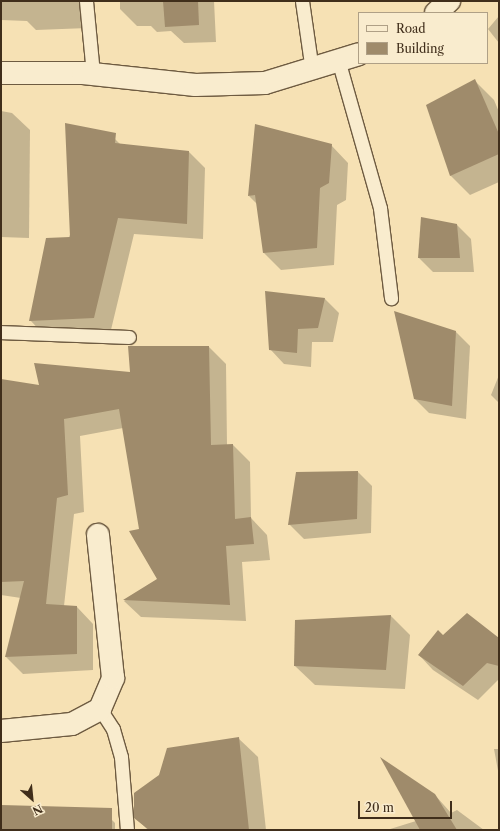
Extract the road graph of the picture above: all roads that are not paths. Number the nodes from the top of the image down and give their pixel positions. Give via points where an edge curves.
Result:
1 (86, 1) edge
2 (302, 1) edge
3 (449, 1) edge
4 (437, 12) edge
5 (358, 54) edge
6 (339, 63) junction
7 (312, 70) junction
8 (1, 73) edge
9 (93, 74) junction
10 (391, 298) dead end
11 (1, 332) edge
12 (129, 337) dead end
13 (98, 535) dead end
14 (100, 709) junction
15 (1, 730) edge
16 (127, 830) edge

1 - 9 lane
2 - 7 lane
3 - 4 street
5 - 6 street
6 - 7 street
6 - 10 lane via 375,185
7 - 9 street via 265,83 195,85
8 - 9 street
11 - 12 lane
13 - 14 street via 113,678
14 - 15 street via 72,724
14 - 16 lane via 113,729 121,757

